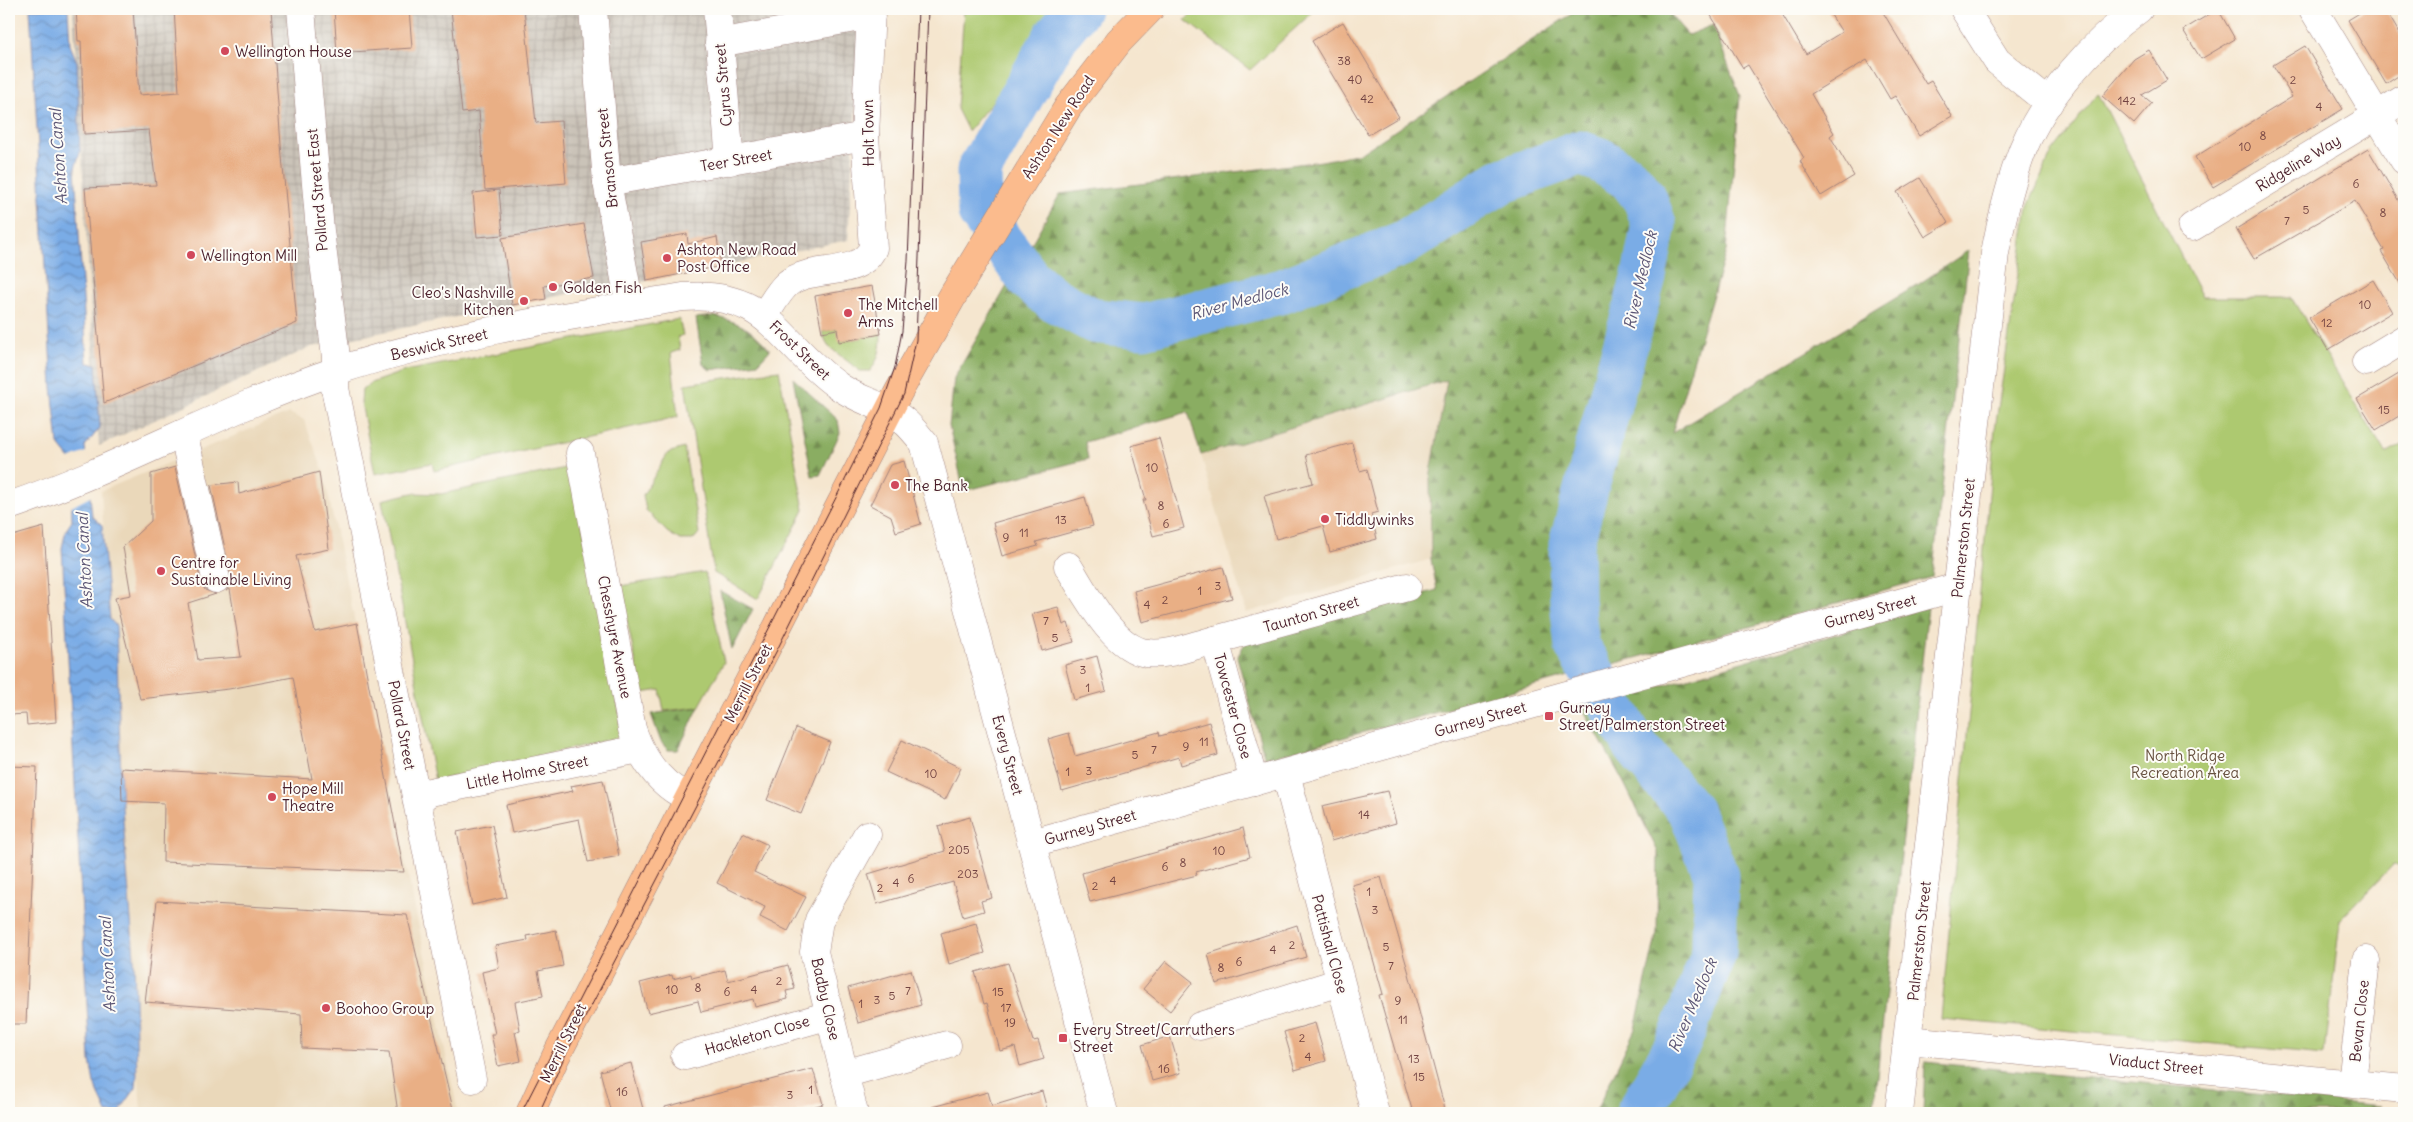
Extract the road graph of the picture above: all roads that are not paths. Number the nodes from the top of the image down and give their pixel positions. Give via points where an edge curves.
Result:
1 (300, 9) edge
2 (594, 9) edge
3 (717, 9) edge
4 (1150, 9) edge
5 (1964, 9) edge
6 (2139, 9) edge
7 (2313, 9) edge
8 (871, 12) edge
9 (719, 43) junction
10 (2404, 99) edge
11 (2049, 102) junction
12 (2377, 115) junction
13 (865, 136) junction
14 (2404, 160) edge
15 (730, 162) junction
16 (607, 182) junction
17 (2192, 227) dead end
18 (976, 257) joint
19 (630, 306) junction
20 (764, 316) junction
21 (2404, 339) edge
22 (2366, 362) dead end
23 (335, 371) junction
24 (889, 410) junction
25 (182, 434) junction
26 (580, 453) dead end
27 (9, 506) edge
28 (1068, 566) dead end
29 (216, 579) dead end
30 (1407, 587) dead end
31 (1957, 587) junction
32 (1216, 640) junction
33 (639, 749) junction
34 (1286, 774) junction
35 (1254, 782) junction
36 (689, 798) junction
37 (417, 801) junction
38 (867, 835) dead end
39 (1032, 844) junction
40 (2366, 960) dead end
41 (1340, 982) junction
42 (830, 1015) junction
43 (1200, 1026) dead end
44 (1908, 1040) junction
45 (947, 1045) dead end
46 (685, 1056) dead end
47 (844, 1074) junction
48 (472, 1079) dead end
49 (2352, 1083) junction
50 (2404, 1090) edge
51 (530, 1113) edge
52 (854, 1113) edge
53 (1104, 1113) edge
54 (1375, 1113) edge
55 (1899, 1113) edge

1 - 23 street, Pollard Street East
2 - 16 street, Branson Street
3 - 9 street, Cyrus Street
4 - 18 main road, Ashton New Road via 1119,41 1068,107
5 - 11 street via 1997,61
6 - 11 street, Palmerston Street via 2086,55
7 - 12 street
8 - 9 street
8 - 13 street, Holt Town
9 - 15 street, Cyrus Street
10 - 12 street, Ridgeline Way
11 - 31 street, Palmerston Street via 2024,148 2004,208 1995,253
12 - 14 street
12 - 17 street, Ridgeline Way
13 - 15 street, Teer Street
13 - 20 street, Holt Town via 873,236 869,256 848,267 797,278 787,284
15 - 16 street, Teer Street
16 - 19 street, Branson Street
18 - 24 main road, Merrill Street
19 - 20 street, Beswick Street via 703,295 739,302
19 - 23 street, Beswick Street via 435,342
20 - 24 street, Frost Street via 814,368 856,398
21 - 22 street
23 - 25 street, Beswick Street
23 - 37 street, Pollard Street via 335,388
24 - 36 main road, Merrill Street
24 - 39 street, Every Street via 910,425 924,442 930,460
25 - 27 street, Beswick Street
25 - 29 street
26 - 33 street, Chesshyre Avenue via 632,729
28 - 32 street, Towcester Close via 1110,629 1126,645 1147,653 1164,653
30 - 32 street, Taunton Street
31 - 34 street, Gurney Street
31 - 44 street, Palmerston Street
32 - 35 street, Towcester Close
33 - 36 street, Chesshyre Avenue via 669,786
33 - 37 street, Little Holme Street via 430,792
34 - 35 street, Gurney Street
34 - 41 street, Pattishall Close
35 - 39 street, Gurney Street
36 - 51 main road, Merrill Street
37 - 48 street, Pollard Street
38 - 42 street, Badby Close via 818,920 814,952
39 - 53 street, Every Street
40 - 49 street, Bevan Close
41 - 43 street
41 - 54 street, Pattishall Close
42 - 46 street, Hackleton Close
42 - 47 street, Badby Close
44 - 49 street, Viaduct Street
44 - 55 street, Palmerston Street
45 - 47 street
47 - 52 street, Badby Close
49 - 50 street, Viaduct Street

